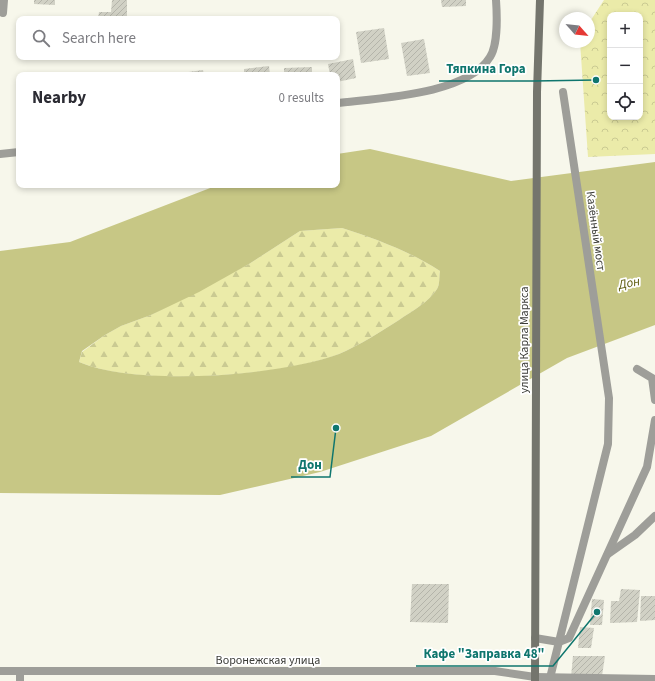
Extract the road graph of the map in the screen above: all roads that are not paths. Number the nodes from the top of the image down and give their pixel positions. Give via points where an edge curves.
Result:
1 (4, 0) edge
2 (496, 0) edge
3 (540, 0) edge
4 (3, 13) dead end
5 (563, 92) dead end
6 (340, 104) edge
7 (16, 152) edge
8 (0, 154) edge
9 (637, 369) dead end
10 (655, 400) edge
11 (655, 420) edge
12 (651, 466) edge
13 (655, 516) edge
14 (608, 554) junction
15 (535, 638) junction
16 (559, 642) junction
17 (0, 672) edge
18 (20, 677) edge
19 (550, 678) junction
20 (535, 679) edge
21 (655, 680) edge

1 - 4 street
2 - 6 street via 498,22 491,56 478,71 455,83 422,92
3 - 15 main road, улица Карла Маркса via 537,92
5 - 16 street, Казённый мост via 609,398 608,444
7 - 8 street
9 - 10 street via 652,378
11 - 12 street
12 - 14 street
13 - 14 street via 635,535
14 - 16 street via 569,638
15 - 16 street
15 - 20 main road, улица Карла Маркса
16 - 19 street
17 - 18 street, Воронежская улица
18 - 20 street, Воронежская улица via 496,671
19 - 20 street, Воронежская улица
19 - 21 street, Воронежская улица

